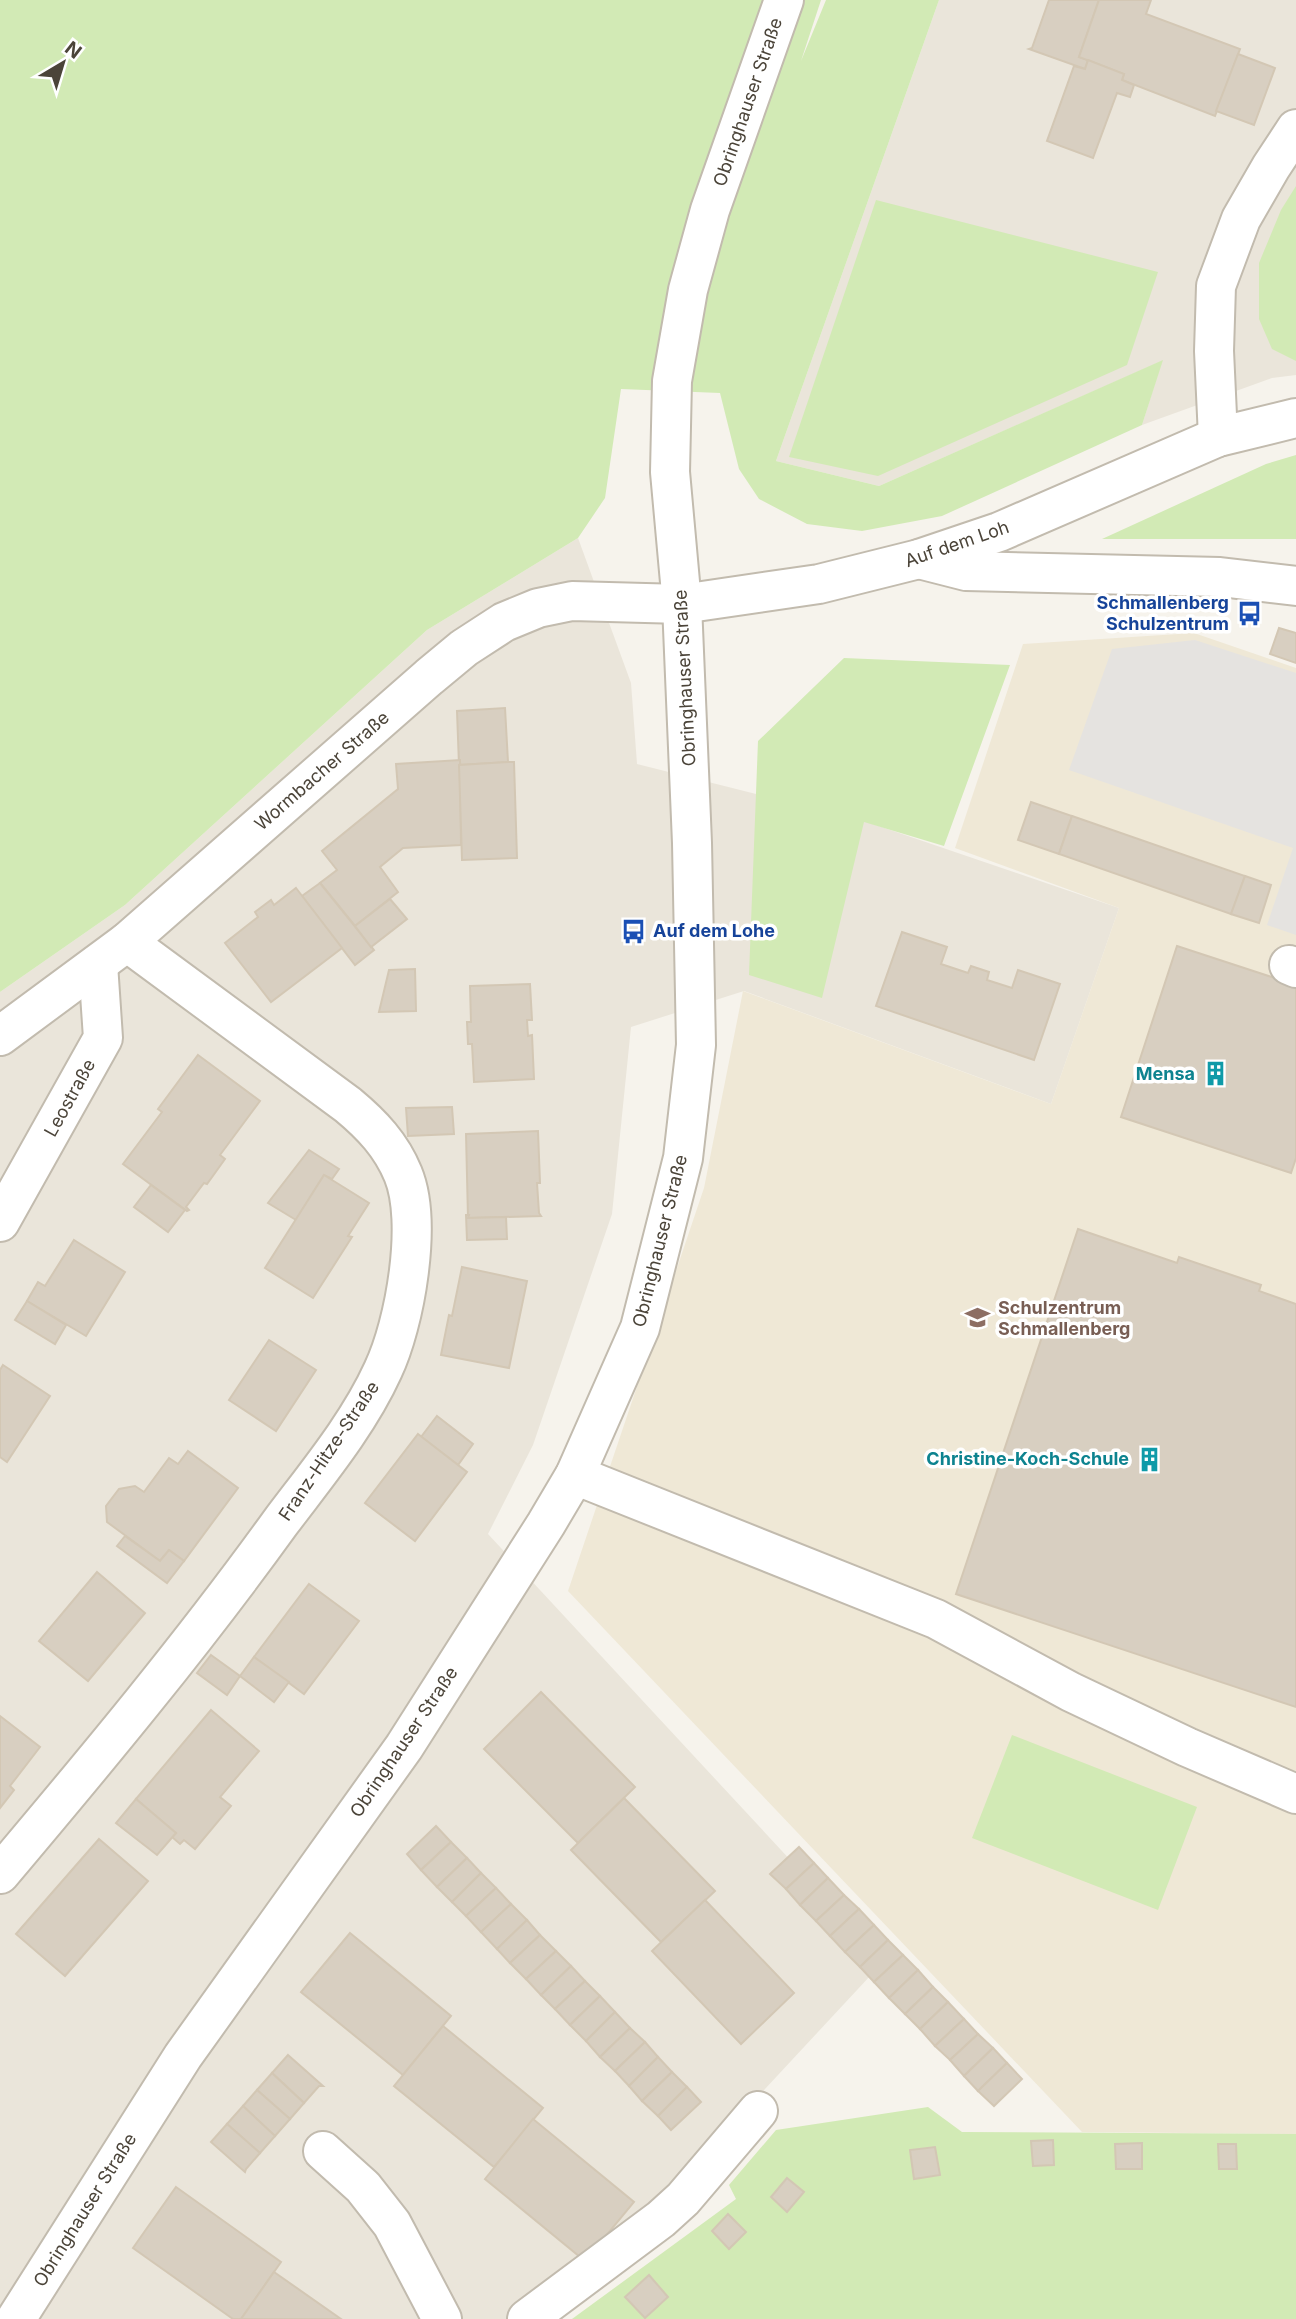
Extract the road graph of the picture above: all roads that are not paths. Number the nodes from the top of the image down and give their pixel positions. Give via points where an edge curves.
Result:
1 (784, 0) edge
2 (1296, 129) edge
3 (1296, 418) edge
4 (1218, 437) junction
5 (919, 559) junction
6 (1296, 586) edge
7 (682, 604) junction
8 (112, 953) junction
9 (0, 1035) edge
10 (0, 1222) edge
11 (575, 1475) junction
12 (1296, 1794) edge
13 (0, 1874) edge
14 (758, 2111) dead end
15 (323, 2151) dead end
16 (16, 2319) edge
17 (442, 2319) edge
18 (527, 2319) edge

1 - 7 street, Obringhauser Straße via 710,210 688,290 672,381 670,461
2 - 4 street via 1241,219 1216,286
3 - 4 street, Auf dem Loh
4 - 5 street, Auf dem Loh via 999,532
5 - 6 street via 966,571 1220,578
5 - 7 street, Auf dem Loh via 818,584
7 - 8 street, Wormbacher Straße via 572,601 504,622 429,677
7 - 11 street, Obringhauser Straße via 696,1045 683,1158 640,1328
8 - 9 street, Wormbacher Straße
8 - 10 street, Leostraße via 103,1038
8 - 13 street, Franz-Hitze-Straße via 348,1105 375,1128 404,1176 410,1200 409,1277 384,1369 356,1418 221,1605
11 - 12 street via 936,1619 1071,1692
11 - 16 street, Obringhauser Straße via 404,1747 183,2056
14 - 18 street via 661,2219
15 - 17 street via 363,2187 392,2224

